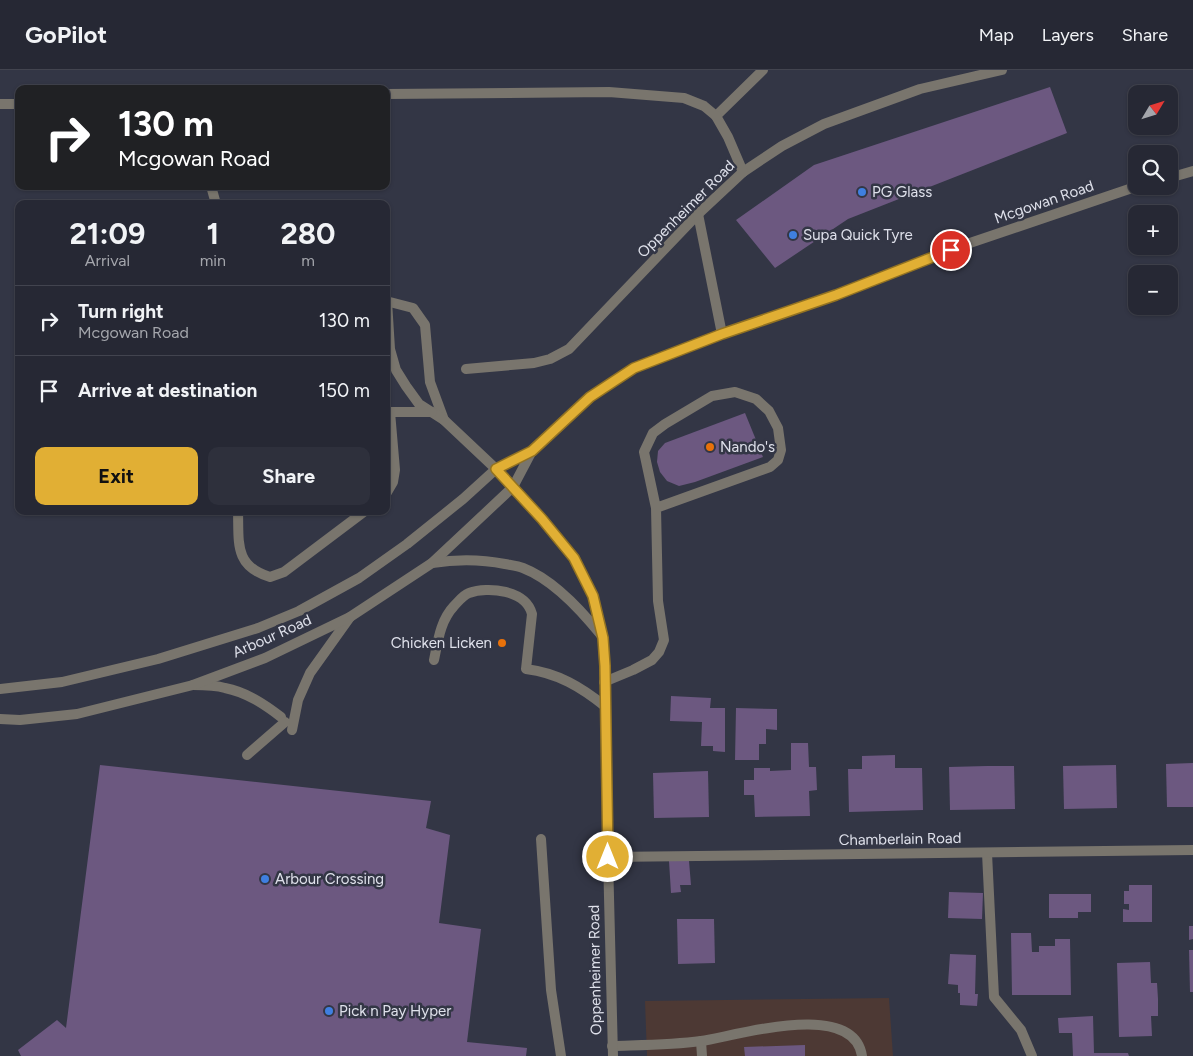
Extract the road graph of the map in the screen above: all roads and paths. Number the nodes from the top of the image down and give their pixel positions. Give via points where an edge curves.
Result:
1 (763, 70) edge
2 (1002, 70) edge
3 (390, 94) edge
4 (0, 104) edge
5 (15, 104) edge
6 (716, 116) junction
7 (743, 172) junction
8 (1193, 172) edge
9 (1178, 176) edge
10 (1128, 189) edge
11 (698, 214) junction
12 (390, 302) edge
13 (722, 334) junction
14 (390, 350) edge
15 (466, 369) dead end
16 (390, 412) edge
17 (433, 412) junction
18 (444, 420) junction
19 (390, 429) edge
20 (532, 451) junction
21 (496, 469) junction
22 (390, 487) edge
23 (513, 487) junction
24 (656, 508) junction
25 (238, 515) edge
26 (360, 515) edge
27 (432, 563) junction
28 (350, 617) junction
29 (603, 638) junction
30 (434, 660) dead end
31 (604, 682) junction
32 (193, 684) junction
33 (0, 689) edge
34 (606, 707) junction
35 (0, 719) edge
36 (286, 723) junction
37 (247, 755) dead end
38 (541, 839) dead end
39 (1193, 850) edge
40 (987, 853) junction
41 (608, 857) junction
42 (701, 1041) junction
43 (612, 1051) edge
44 (561, 1056) edge
45 (702, 1056) edge
46 (862, 1056) edge
47 (1032, 1056) edge

1 - 6 street
2 - 7 street, Oppenheimer Road via 920,89 824,124
3 - 6 street via 609,92 684,98 704,106
4 - 5 street
6 - 7 street
7 - 11 street, Oppenheimer Road
8 - 9 street
10 - 13 street, Mcgowan Road via 967,244 836,295
11 - 13 street
11 - 15 street, Oppenheimer Road via 569,349 534,363
12 - 18 street via 413,308 426,325 430,382
13 - 20 street, Mcgowan Road via 634,368 590,397
14 - 17 street, Oppenheimer Road via 396,370 419,404
16 - 17 street
17 - 18 street, Oppenheimer Road
18 - 21 street, Oppenheimer Road
19 - 22 street via 395,470
20 - 21 street, Mcgowan Road
20 - 23 street, Mcgowan Road
21 - 23 street, Oppenheimer Road
21 - 33 street, Arbour Road via 407,544 359,578 299,610 258,628 158,659 62,682
23 - 27 street, Arbour Road
23 - 29 street, Oppenheimer Road via 574,558 593,596
24 - 24 street via 644,452 653,433 712,396 735,392 756,399 769,411 778,428 781,450 778,460 770,467
24 - 31 street via 658,601 664,640 652,660
25 - 26 street via 240,552 253,570 270,577 284,572
27 - 28 street, Arbour Road
27 - 29 street via 483,560 523,568 556,587 585,614
28 - 32 street, Arbour Road via 265,658
28 - 36 street via 310,674
29 - 31 street, Oppenheimer Road
30 - 34 street via 442,624 453,607 467,594 483,590 506,592 518,597 531,609 526,669 559,676
31 - 34 street, Oppenheimer Road
32 - 35 street, Arbour Road via 77,714
32 - 36 street via 224,687 244,694
34 - 41 street, Oppenheimer Road
36 - 37 street
38 - 44 street via 551,990
39 - 40 street, Chamberlain Road
40 - 41 street, Chamberlain Road
40 - 47 street via 994,998 1021,1030
41 - 43 street, Oppenheimer Road
42 - 43 street
42 - 45 street
42 - 46 street via 772,1026 820,1025 842,1031 853,1039

